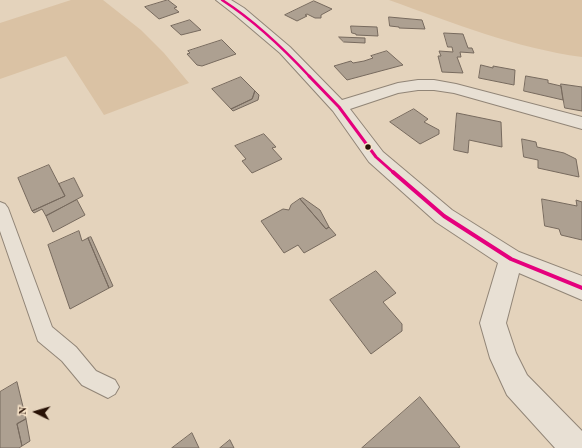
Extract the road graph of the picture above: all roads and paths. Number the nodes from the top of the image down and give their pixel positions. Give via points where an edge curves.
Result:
1 (222, 0) edge
2 (339, 107) junction
3 (582, 123) edge
4 (0, 208) edge
5 (511, 259) junction
6 (582, 288) edge
7 (108, 387) dead end
8 (577, 448) edge

1 - 2 street via 285,50
2 - 3 street via 386,90 418,84 446,86 518,105 555,118
2 - 5 street via 381,162 444,216
4 - 7 lane via 44,334 69,354 89,378
5 - 6 street
5 - 8 street via 493,322 504,358 517,385

